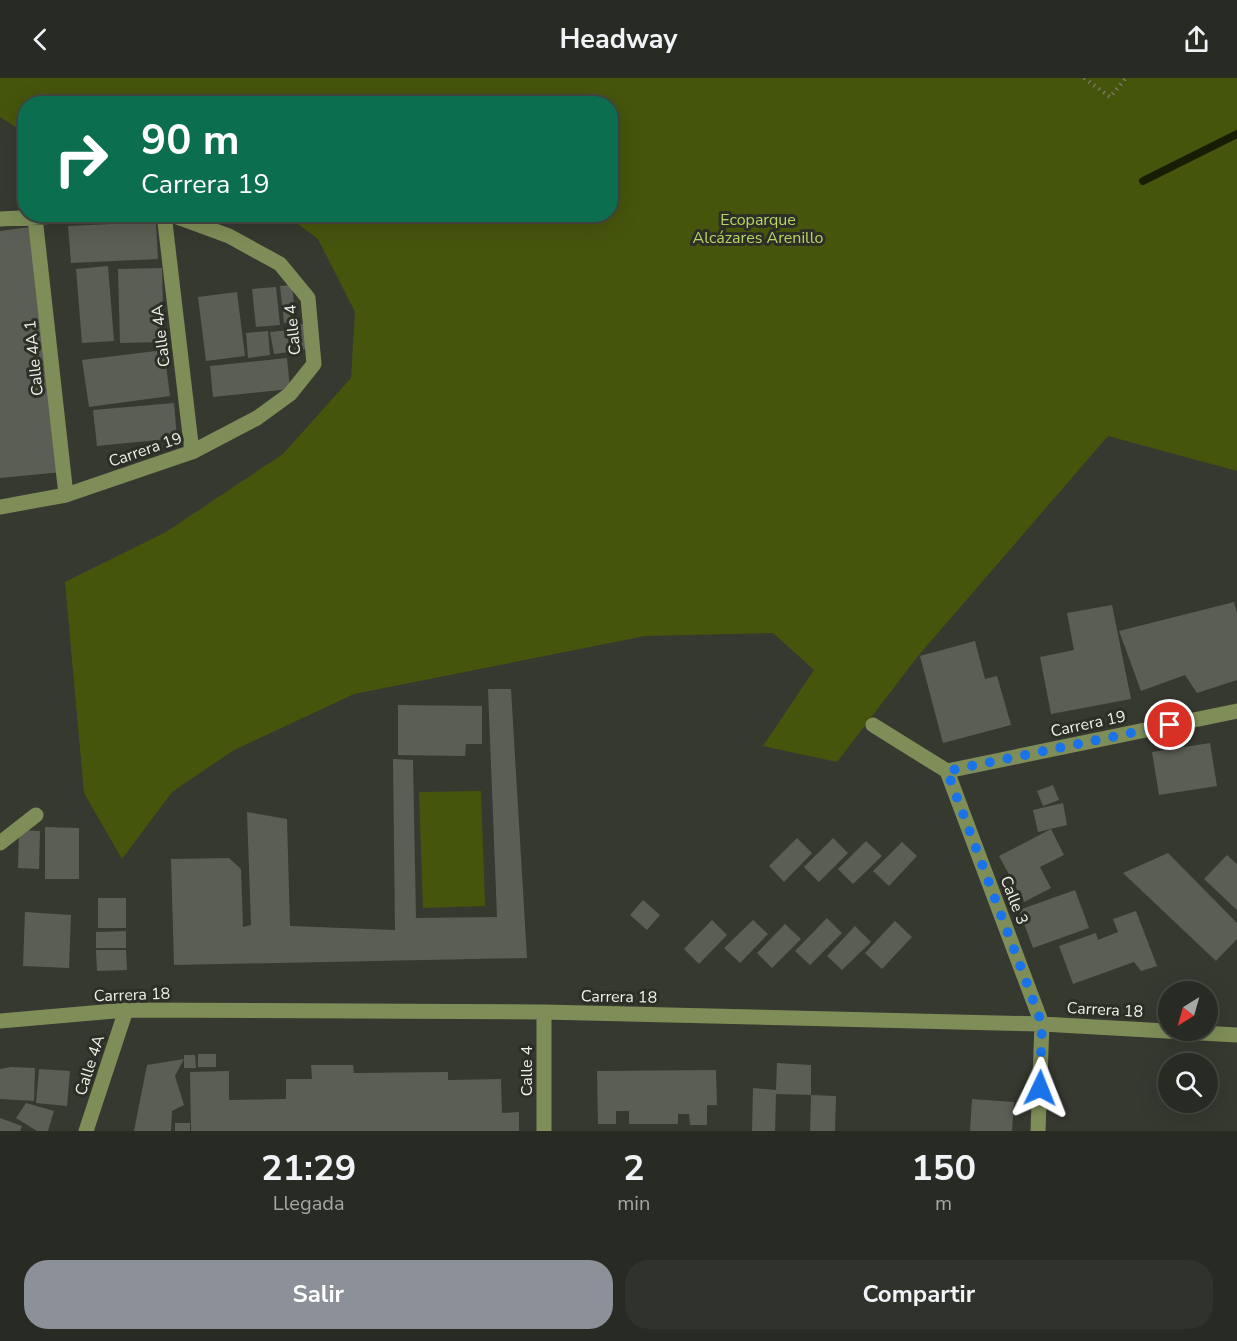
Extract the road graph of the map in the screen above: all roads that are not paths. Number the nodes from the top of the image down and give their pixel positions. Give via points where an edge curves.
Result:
1 (18, 218) edge
2 (0, 219) edge
3 (36, 222) edge
4 (165, 222) edge
5 (191, 222) edge
6 (290, 394) joint
7 (192, 452) junction
8 (66, 495) junction
9 (0, 507) edge
10 (1237, 711) edge
11 (873, 725) dead end
12 (947, 771) junction
13 (36, 815) dead end
14 (0, 843) edge
15 (126, 1010) junction
16 (544, 1011) junction
17 (0, 1021) edge
18 (1042, 1024) junction
19 (1237, 1035) edge
20 (86, 1131) edge
21 (544, 1131) edge
22 (1038, 1131) edge

1 - 2 street
3 - 8 street, Calle 4A 1
4 - 7 street, Calle 4A
5 - 6 street, Calle 4 via 229,236 280,264 308,298 314,364
6 - 7 street, Carrera 19 via 257,418
7 - 8 street, Carrera 19
8 - 9 street, Carrera 19
10 - 12 street, Carrera 19
11 - 12 street
12 - 18 street, Calle 3
13 - 14 street
15 - 16 street, Carrera 18
15 - 17 street, Carrera 18
15 - 20 street, Calle 4A
16 - 18 street, Carrera 18
16 - 21 street, Calle 4
18 - 19 street, Carrera 18
18 - 22 street, Calle 3

